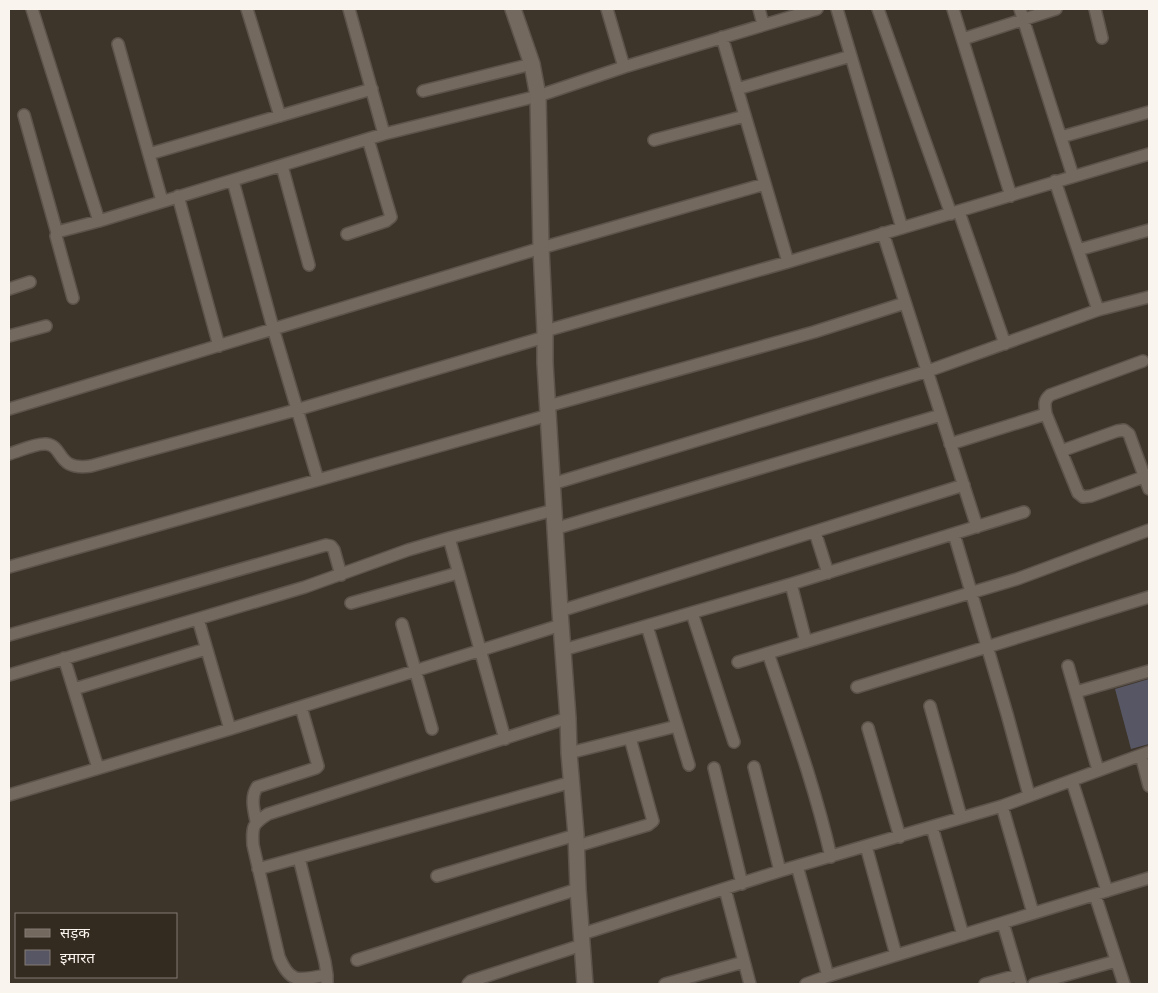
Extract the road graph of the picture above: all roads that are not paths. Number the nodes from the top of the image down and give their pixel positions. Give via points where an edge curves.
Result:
1 (32, 9) edge
2 (247, 9) edge
3 (350, 9) edge
4 (513, 9) edge
5 (606, 9) edge
6 (759, 9) edge
7 (817, 9) edge
8 (837, 9) edge
9 (878, 9) edge
10 (953, 9) edge
11 (1056, 9) edge
12 (1095, 9) edge
13 (1022, 14) edge
14 (763, 24) junction
15 (722, 37) junction
16 (963, 38) junction
17 (1102, 38) dead end
18 (118, 44) dead end
19 (851, 56) junction
20 (532, 64) junction
21 (624, 67) junction
22 (372, 89) junction
23 (737, 89) junction
24 (423, 91) dead end
25 (538, 96) junction
26 (1149, 112) edge
27 (24, 115) dead end
28 (280, 116) junction
29 (745, 116) junction
30 (384, 134) junction
31 (1061, 137) junction
32 (368, 139) junction
33 (654, 140) dead end
34 (149, 154) junction
35 (1149, 154) edge
36 (282, 166) junction
37 (1073, 176) junction
38 (232, 180) junction
39 (1055, 181) junction
40 (764, 184) junction
41 (178, 196) junction
42 (1011, 196) junction
43 (162, 201) junction
44 (955, 213) junction
45 (98, 221) junction
46 (902, 228) junction
47 (1149, 230) edge
48 (57, 233) junction
49 (883, 233) junction
50 (347, 234) dead end
51 (541, 248) junction
52 (1078, 250) junction
53 (788, 262) junction
54 (309, 265) dead end
55 (30, 282) dead end
56 (9, 288) edge
57 (1149, 297) edge
58 (74, 298) dead end
59 (905, 304) junction
60 (1098, 310) junction
61 (46, 326) dead end
62 (273, 328) junction
63 (545, 334) junction
64 (9, 336) edge
65 (1005, 344) junction
66 (219, 346) junction
67 (1143, 361) dead end
68 (928, 372) junction
69 (9, 409) edge
70 (296, 410) junction
71 (548, 410) junction
72 (1046, 414) junction
73 (941, 415) junction
74 (950, 444) junction
75 (1061, 451) junction
76 (9, 454) edge
77 (1147, 475) edge
78 (318, 480) junction
79 (552, 484) junction
80 (964, 485) junction
81 (1149, 488) edge
82 (554, 510) junction
83 (1024, 512) dead end
84 (977, 527) junction
85 (554, 529) junction
86 (1149, 530) edge
87 (815, 532) junction
88 (954, 534) junction
89 (449, 538) junction
90 (9, 567) edge
91 (458, 573) junction
92 (828, 573) junction
93 (341, 574) junction
94 (791, 584) junction
95 (972, 592) junction
96 (1149, 597) edge
97 (351, 603) dead end
98 (692, 613) junction
99 (560, 618) junction
100 (198, 619) junction
101 (402, 624) dead end
102 (647, 626) junction
103 (9, 635) edge
104 (806, 642) junction
105 (206, 648) junction
106 (987, 648) junction
107 (563, 650) junction
108 (480, 651) junction
109 (768, 653) junction
110 (64, 658) junction
111 (738, 662) dead end
112 (1068, 666) dead end
113 (415, 671) junction
114 (1149, 671) edge
115 (9, 675) edge
116 (857, 687) dead end
117 (74, 689) junction
118 (1076, 692) junction
119 (930, 706) dead end
120 (300, 707) junction
121 (568, 718) junction
122 (677, 726) junction
123 (868, 728) dead end
124 (230, 729) junction
125 (432, 729) dead end
126 (505, 738) junction
127 (630, 738) junction
128 (734, 742) dead end
129 (569, 753) junction
130 (1145, 753) edge
131 (689, 764) dead end
132 (754, 767) dead end
133 (98, 768) junction
134 (714, 768) dead end
135 (1098, 770) junction
136 (1072, 781) junction
137 (572, 782) junction
138 (1149, 786) edge
139 (9, 795) edge
140 (1029, 795) junction
141 (1002, 806) junction
142 (961, 817) junction
143 (256, 821) junction
144 (932, 827) junction
145 (900, 837) junction
146 (576, 841) junction
147 (866, 846) junction
148 (831, 857) junction
149 (299, 858) junction
150 (797, 866) junction
151 (258, 870) junction
152 (780, 871) junction
153 (436, 876) dead end
154 (1149, 878) edge
155 (742, 884) junction
156 (578, 889) junction
157 (725, 889) junction
158 (1107, 891) junction
159 (1095, 895) junction
160 (1033, 913) junction
161 (1003, 923) junction
162 (963, 935) junction
163 (582, 939) junction
164 (896, 955) junction
165 (356, 960) dead end
166 (1116, 961) junction
167 (744, 962) junction
168 (828, 976) junction
169 (327, 980) edge
170 (1020, 980) edge
171 (468, 984) edge
172 (585, 984) edge
173 (666, 984) edge
174 (750, 984) edge
175 (806, 984) edge
176 (985, 984) edge
177 (1034, 984) edge
178 (1124, 984) edge

1 - 45 street
2 - 28 street
3 - 22 street
4 - 20 street
5 - 21 street
6 - 14 street
7 - 14 street
8 - 19 street
9 - 44 street
10 - 16 street
11 - 13 street
12 - 17 street
13 - 16 street
13 - 31 street
14 - 15 street
15 - 21 street
15 - 23 street
16 - 42 street
18 - 34 street
19 - 23 street
19 - 46 street
20 - 24 street
20 - 25 street
21 - 25 street
22 - 28 street
22 - 30 street
23 - 29 street
25 - 30 street
25 - 51 street
26 - 31 street
27 - 48 street
28 - 34 street
29 - 33 street
29 - 40 street
30 - 32 street
31 - 37 street
32 - 36 street
32 - 50 street via 391,217
34 - 43 street
35 - 37 street
36 - 38 street
36 - 54 street
37 - 39 street
38 - 41 street
38 - 62 street
39 - 42 street
39 - 52 street
40 - 51 street
40 - 53 street
41 - 43 street
41 - 66 street
42 - 44 street
43 - 45 street
44 - 46 street
44 - 65 street
45 - 48 street
46 - 49 street
47 - 52 street
48 - 58 street
49 - 53 street
49 - 59 street
51 - 62 street
51 - 63 street
52 - 60 street
53 - 63 street
55 - 56 street
57 - 60 street
59 - 68 street
59 - 71 street
60 - 65 street
61 - 64 street
62 - 66 street
62 - 70 street
63 - 70 street
63 - 71 street
65 - 68 street
66 - 69 street
67 - 72 street via 1050,395 1044,405
68 - 73 street
68 - 79 street
70 - 76 street via 80,468 64,462 49,444
70 - 78 street
71 - 78 street
71 - 79 street
72 - 74 street
72 - 75 street
73 - 74 street
73 - 85 street
74 - 80 street
75 - 77 street via 1124,430 1129,434
75 - 77 street via 1078,493 1083,497
77 - 81 street
78 - 90 street
79 - 82 street
80 - 84 street
80 - 87 street
82 - 85 street
82 - 89 street
83 - 84 street
84 - 88 street
85 - 99 street
86 - 95 street via 1017,579
87 - 92 street
87 - 99 street
88 - 92 street
88 - 95 street
89 - 91 street
89 - 93 street
91 - 97 street
91 - 108 street
92 - 94 street
93 - 100 street
93 - 103 street via 334,550 326,545
94 - 98 street
94 - 104 street
95 - 104 street
95 - 106 street
96 - 106 street
98 - 102 street
98 - 128 street
99 - 107 street
99 - 108 street
100 - 105 street
100 - 110 street
101 - 113 street
102 - 107 street
102 - 122 street
104 - 109 street
105 - 117 street
105 - 124 street
106 - 116 street
106 - 140 street
107 - 121 street
108 - 113 street
108 - 126 street
109 - 111 street
109 - 148 street via 804,757
110 - 115 street
110 - 117 street
112 - 118 street
113 - 120 street
113 - 125 street
114 - 118 street
117 - 133 street
118 - 135 street
119 - 142 street
120 - 124 street
120 - 143 street via 318,766 257,787 253,800
121 - 126 street
121 - 129 street
122 - 127 street
122 - 131 street
123 - 145 street
124 - 133 street
126 - 143 street via 278,811
127 - 129 street
127 - 146 street via 653,821 648,825
129 - 137 street
130 - 135 street
130 - 138 street
132 - 152 street
133 - 139 street
134 - 155 street
135 - 136 street
136 - 140 street
136 - 158 street
137 - 146 street
137 - 149 street
140 - 141 street
141 - 142 street
141 - 160 street
142 - 144 street
143 - 151 street via 252,845
144 - 145 street
144 - 162 street
145 - 147 street
146 - 153 street
146 - 156 street
147 - 148 street
147 - 164 street
148 - 150 street
149 - 151 street
149 - 169 street
150 - 152 street
150 - 168 street
151 - 169 street via 284,969 296,979
152 - 155 street
154 - 158 street
155 - 157 street
156 - 163 street
156 - 165 street
157 - 163 street
157 - 167 street
158 - 159 street
159 - 160 street
159 - 166 street
160 - 161 street
161 - 162 street
161 - 170 street
162 - 164 street
163 - 171 street
163 - 172 street
164 - 168 street
166 - 177 street
166 - 178 street
167 - 173 street
167 - 174 street
168 - 175 street
170 - 176 street

